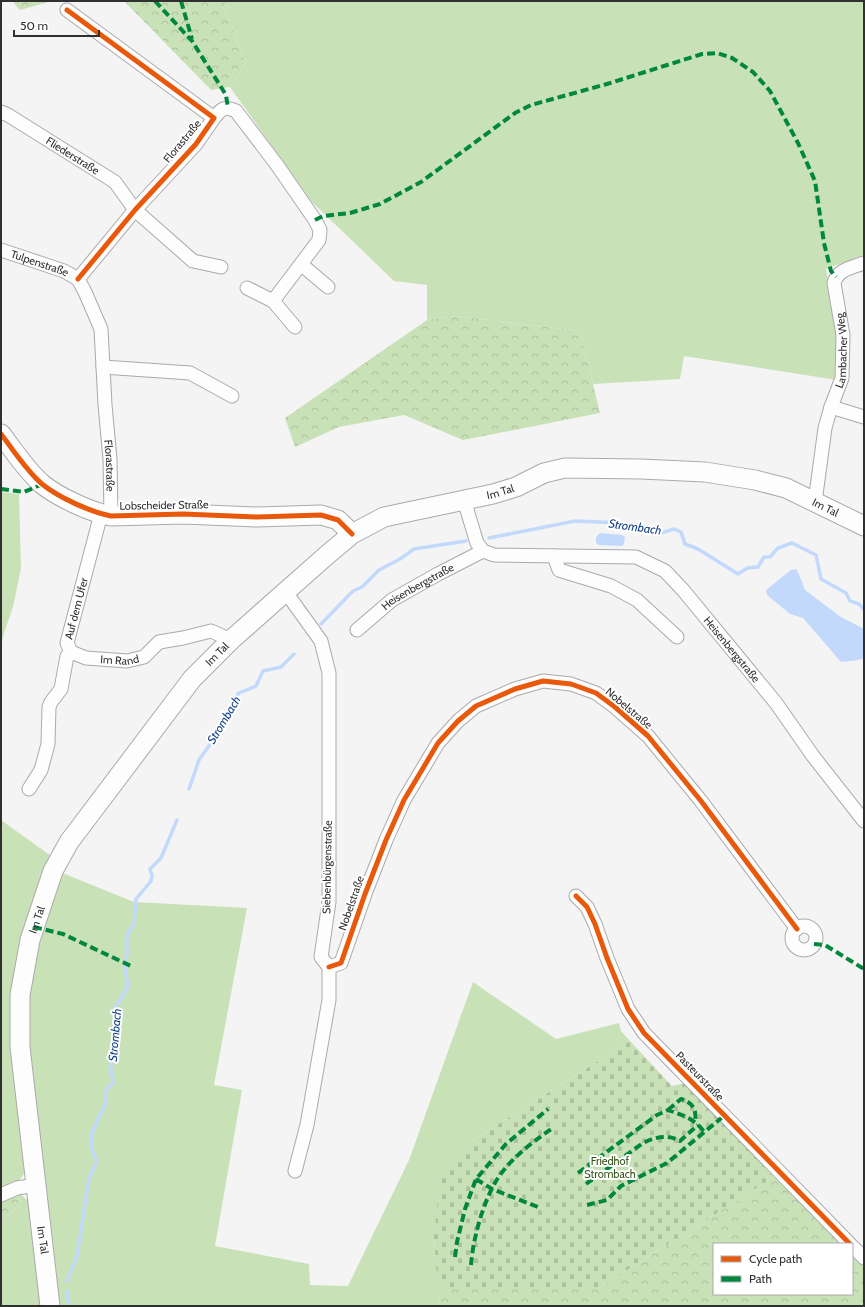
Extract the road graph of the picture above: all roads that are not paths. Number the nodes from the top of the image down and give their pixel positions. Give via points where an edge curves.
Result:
1 (67, 10) dead end
2 (1, 112) edge
3 (214, 118) junction
4 (135, 210) junction
5 (1, 250) edge
6 (864, 263) edge
7 (302, 265) junction
8 (221, 267) dead end
9 (78, 279) junction
10 (328, 287) dead end
11 (247, 288) dead end
12 (273, 301) junction
13 (295, 328) dead end
14 (103, 368) junction
15 (232, 396) dead end
16 (831, 407) junction
17 (864, 417) edge
18 (1, 434) edge
19 (464, 500) junction
20 (815, 502) junction
21 (106, 515) junction
22 (864, 526) edge
23 (352, 534) junction
24 (483, 551) junction
25 (554, 556) junction
26 (285, 592) junction
27 (357, 630) dead end
28 (676, 637) dead end
29 (231, 640) junction
30 (71, 652) junction
31 (29, 789) dead end
32 (864, 821) edge
33 (576, 896) dead end
34 (797, 929) dead end
35 (329, 967) junction
36 (295, 1172) dead end
37 (36, 1185) junction
38 (1, 1195) edge
39 (849, 1243) edge
40 (853, 1247) edge
41 (864, 1258) edge
42 (50, 1306) edge

1 - 3 street, Florastraße
2 - 4 street, Fliederstraße via 115,182
3 - 4 street, Florastraße via 196,144
3 - 7 street, Florastraße via 221,109 236,111 315,220 320,230 319,240
4 - 8 street via 194,261
4 - 9 street, Florastraße
5 - 9 street, Tulpenstraße via 64,271
6 - 16 street, Lambacher Weg via 841,272 834,283 843,334 842,378
7 - 10 street
7 - 12 street, Florastraße
9 - 14 street, Florastraße via 101,329
11 - 12 street
12 - 13 street
14 - 15 street via 190,373
14 - 21 street, Florastraße via 110,459
16 - 17 street
16 - 20 street, Lambacher Weg via 825,428
18 - 21 main road, Lobscheider Straße via 26,467 43,484 86,509
19 - 20 main road, Im Tal via 516,487 544,473 565,468 705,472 786,488
19 - 23 main road, Im Tal via 384,516
19 - 24 street via 477,543
20 - 22 main road, Im Tal
21 - 23 main road, Lobscheider Straße via 321,515 338,520
21 - 30 street, Auf dem Ufer via 67,643
23 - 26 main road, Im Tal
24 - 25 street, Heisenbergstraße via 494,555
24 - 27 street, Heisenbergstraße via 392,600
25 - 28 street via 559,570 611,586 637,600
25 - 32 street, Heisenbergstraße via 636,557 665,571 776,703 813,756
26 - 29 main road, Im Tal
26 - 35 street, Siebenbürgenstraße via 321,641 329,673 329,902 321,958
29 - 30 street, Im Rand via 211,631 159,642 144,657 127,661 86,658
29 - 37 main road, Im Tal via 192,679 161,718 69,842 52,871 30,940 20,995 20,1047
30 - 31 street, Auf dem Ufer via 67,656 61,689 49,708 48,744 41,770
33 - 39 street, Pasteurstraße via 587,907 628,1009 644,1033
34 - 35 street, Nobelstraße via 701,801 648,736 596,693 571,684 543,681 515,689 476,706 438,743 404,800 386,840 364,894 342,963
35 - 36 street, Siebenbürgenstraße via 329,1000 307,1125
37 - 38 street via 17,1188
37 - 42 main road, Im Tal
40 - 41 street

